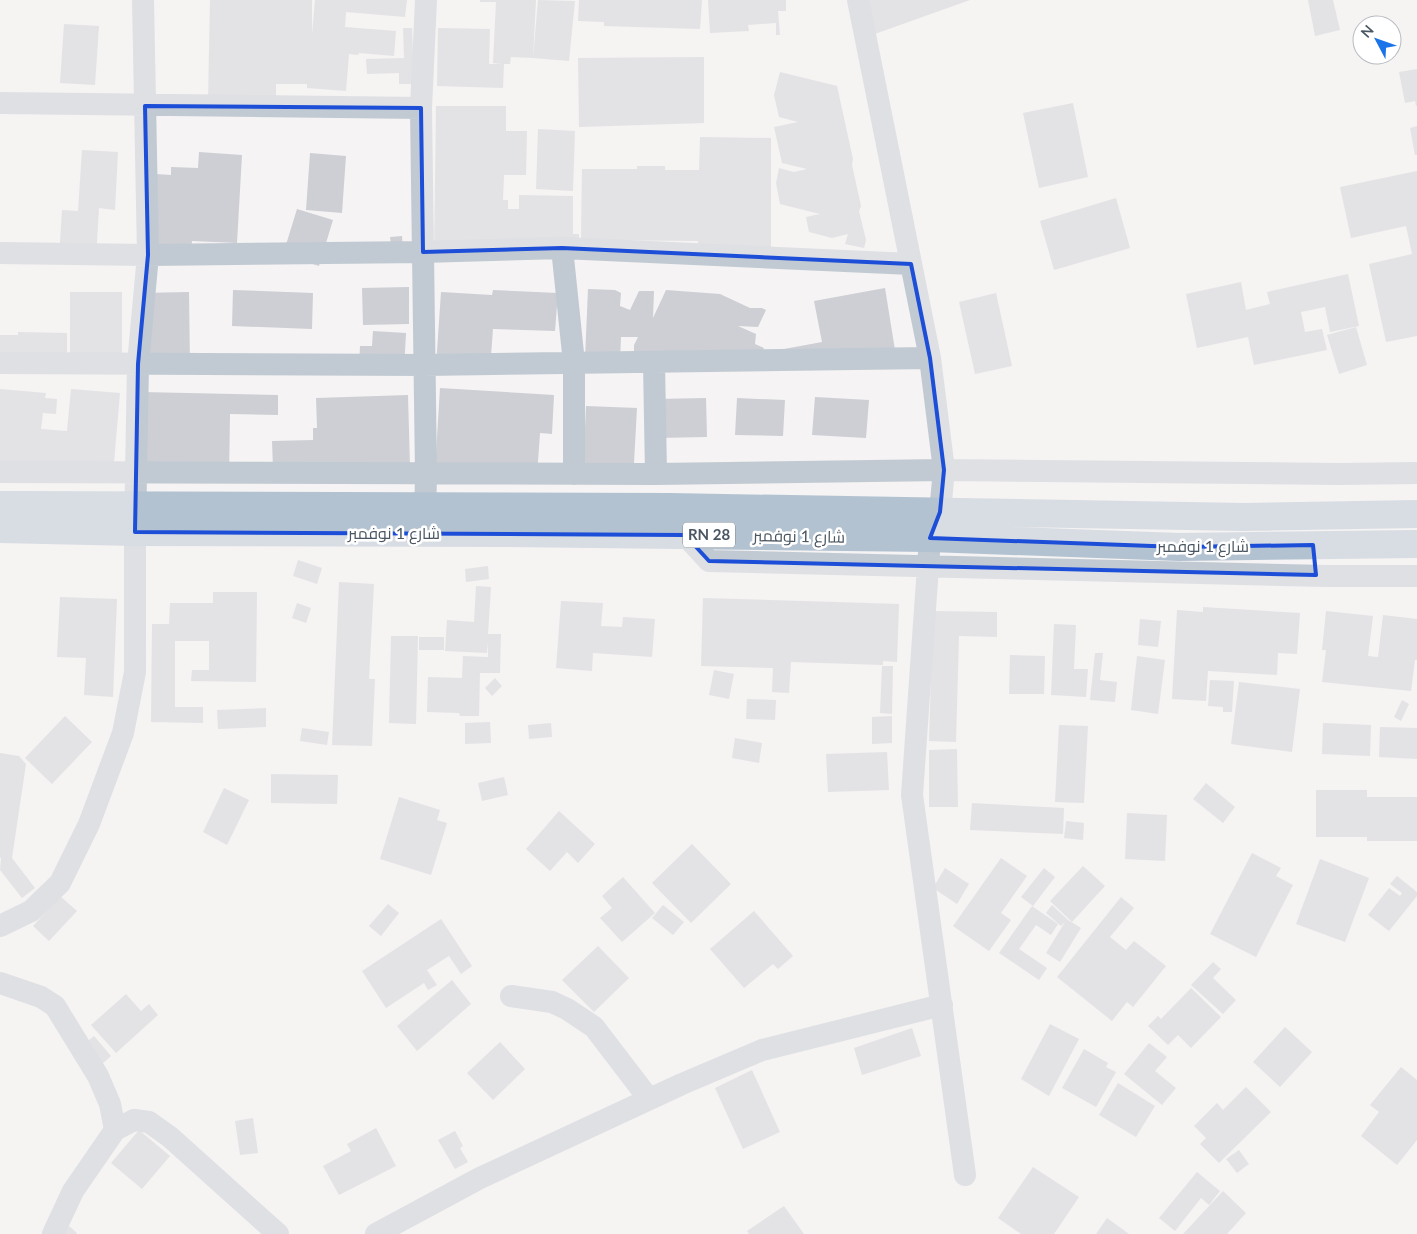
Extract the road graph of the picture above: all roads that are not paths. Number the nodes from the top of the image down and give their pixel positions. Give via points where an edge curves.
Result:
1 (142, 0) edge
2 (426, 0) edge
3 (858, 0) edge
4 (0, 103) edge
5 (145, 106) junction
6 (421, 108) junction
7 (562, 248) junction
8 (423, 252) junction
9 (0, 253) edge
10 (148, 254) junction
11 (911, 264) junction
12 (930, 358) junction
13 (654, 362) junction
14 (0, 363) edge
15 (574, 363) junction
16 (138, 364) junction
17 (424, 365) junction
18 (944, 470) junction
19 (0, 472) edge
20 (137, 472) junction
21 (426, 473) junction
22 (1417, 473) edge
23 (574, 474) junction
24 (656, 474) junction
25 (0, 505) edge
26 (137, 506) junction
27 (940, 512) junction
28 (425, 520) junction
29 (1416, 520) edge
30 (0, 529) edge
31 (135, 532) junction
32 (685, 535) junction
33 (930, 538) junction
34 (1417, 544) edge
35 (1313, 546) junction
36 (928, 566) junction
37 (1316, 575) junction
38 (1417, 576) edge
39 (0, 926) edge
40 (0, 983) edge
41 (511, 996) dead end
42 (942, 1005) junction
43 (649, 1098) junction
44 (115, 1130) junction
45 (965, 1175) dead end
46 (53, 1234) edge
47 (278, 1234) edge
48 (376, 1234) edge

1 - 5 street
2 - 6 street
3 - 11 street
4 - 5 street
5 - 6 street
5 - 10 street
6 - 8 street
7 - 8 street
7 - 11 street
7 - 15 street
8 - 10 street
8 - 17 street
9 - 10 street
10 - 16 street
11 - 12 street
12 - 13 street
12 - 18 street
13 - 15 street
13 - 24 street
14 - 16 street
15 - 17 street
15 - 23 street
16 - 17 street
16 - 20 street
17 - 21 street
18 - 22 street
18 - 24 street
18 - 27 street
19 - 20 street
20 - 21 street
20 - 26 street
21 - 23 street
21 - 28 street
23 - 24 street
25 - 26 main road, شارع 1 نوفمبر / RN 28
26 - 28 main road, شارع 1 نوفمبر / RN 28
26 - 31 street
27 - 28 main road, شارع 1 نوفمبر / RN 28 via 670,507
27 - 29 main road, شارع 1 نوفمبر / RN 28
27 - 33 street
28 - 31 main road, شارع 1 نوفمبر / RN 28
28 - 32 main road, شارع 1 نوفمبر / RN 28
30 - 31 main road, شارع 1 نوفمبر / RN 28
31 - 39 street via 135,672 123,733 89,824 60,882 32,911
32 - 33 main road, شارع 1 نوفمبر / RN 28
32 - 36 street via 709,561
33 - 35 main road, شارع 1 نوفمبر / RN 28 via 1180,547
33 - 36 street
34 - 35 main road, شارع 1 نوفمبر / RN 28
35 - 37 street
36 - 37 street
36 - 42 street via 912,795
37 - 38 street
40 - 44 street via 41,997 55,1006 98,1076 110,1104
41 - 43 street via 552,1002 594,1027
42 - 43 street via 762,1050
42 - 45 street
43 - 48 street via 480,1178
44 - 46 street via 72,1190
44 - 47 street via 134,1120 149,1122

